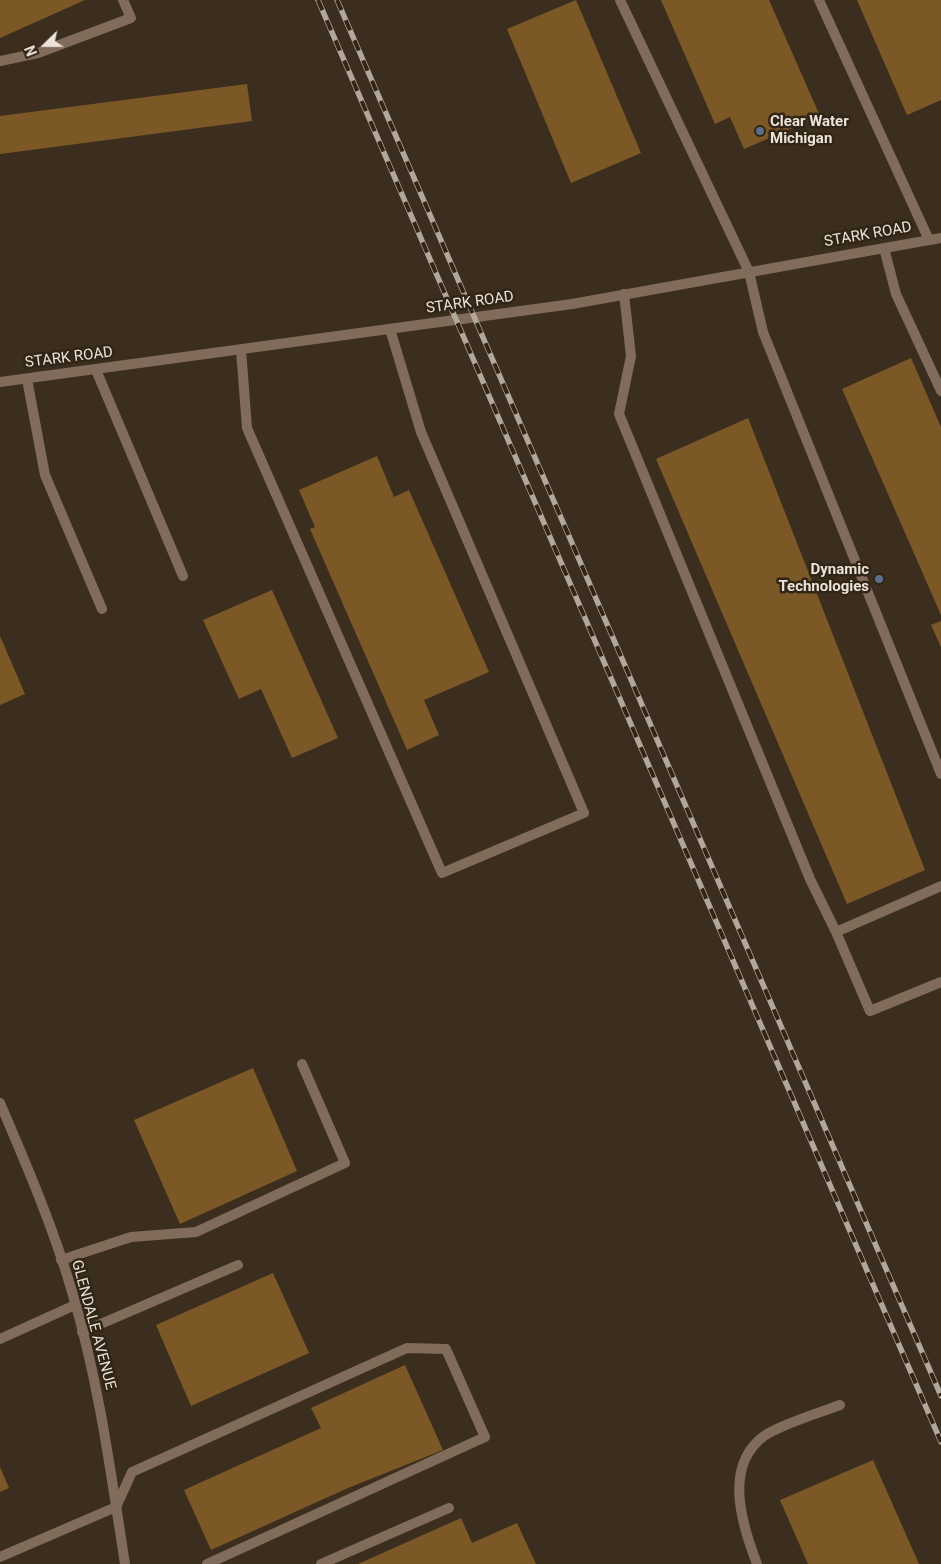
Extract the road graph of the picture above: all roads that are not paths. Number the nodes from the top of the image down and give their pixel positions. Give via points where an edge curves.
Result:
1 (123, 0) edge
2 (620, 0) edge
3 (819, 0) edge
4 (0, 61) edge
5 (941, 238) edge
6 (929, 240) junction
7 (884, 248) junction
8 (749, 272) junction
9 (624, 294) junction
10 (390, 329) junction
11 (241, 350) junction
12 (96, 370) junction
13 (27, 379) junction
14 (0, 382) edge
15 (941, 391) edge
16 (183, 576) dead end
17 (102, 608) dead end
18 (941, 774) edge
19 (941, 886) edge
20 (836, 932) junction
21 (941, 982) edge
22 (302, 1064) dead end
23 (0, 1103) edge
24 (61, 1260) junction
25 (238, 1265) dead end
26 (75, 1305) junction
27 (82, 1332) junction
28 (0, 1339) edge
29 (840, 1405) dead end
30 (116, 1507) junction
31 (449, 1508) dead end
32 (0, 1556) edge
33 (125, 1564) edge
34 (207, 1564) edge
35 (321, 1564) edge
36 (757, 1564) edge

1 - 4 street via 131,18 38,53
2 - 8 street
3 - 6 street
5 - 6 street, STARK ROAD
6 - 7 street, STARK ROAD
7 - 8 street, STARK ROAD
7 - 15 street via 896,294
8 - 9 street, STARK ROAD
8 - 18 street via 763,332
9 - 10 street, STARK ROAD
9 - 20 street via 631,356 619,414 810,879
10 - 11 street, STARK ROAD
10 - 11 street via 421,432 584,813 442,873 247,428
11 - 12 street, STARK ROAD
12 - 13 street, STARK ROAD
12 - 16 street
13 - 14 street, STARK ROAD
13 - 17 street via 45,475
19 - 20 street
20 - 21 street via 870,1010
22 - 24 street via 345,1163 196,1232 131,1237
23 - 24 street, GLENDALE AVENUE via 42,1202
24 - 26 street, GLENDALE AVENUE
25 - 27 street
26 - 27 street, GLENDALE AVENUE
26 - 28 street
27 - 30 street, GLENDALE AVENUE
29 - 36 street via 765,1435 746,1453 739,1483 743,1529
30 - 32 street
30 - 33 street, GLENDALE AVENUE
30 - 34 street via 132,1472 407,1348 446,1349 484,1437
31 - 35 street

